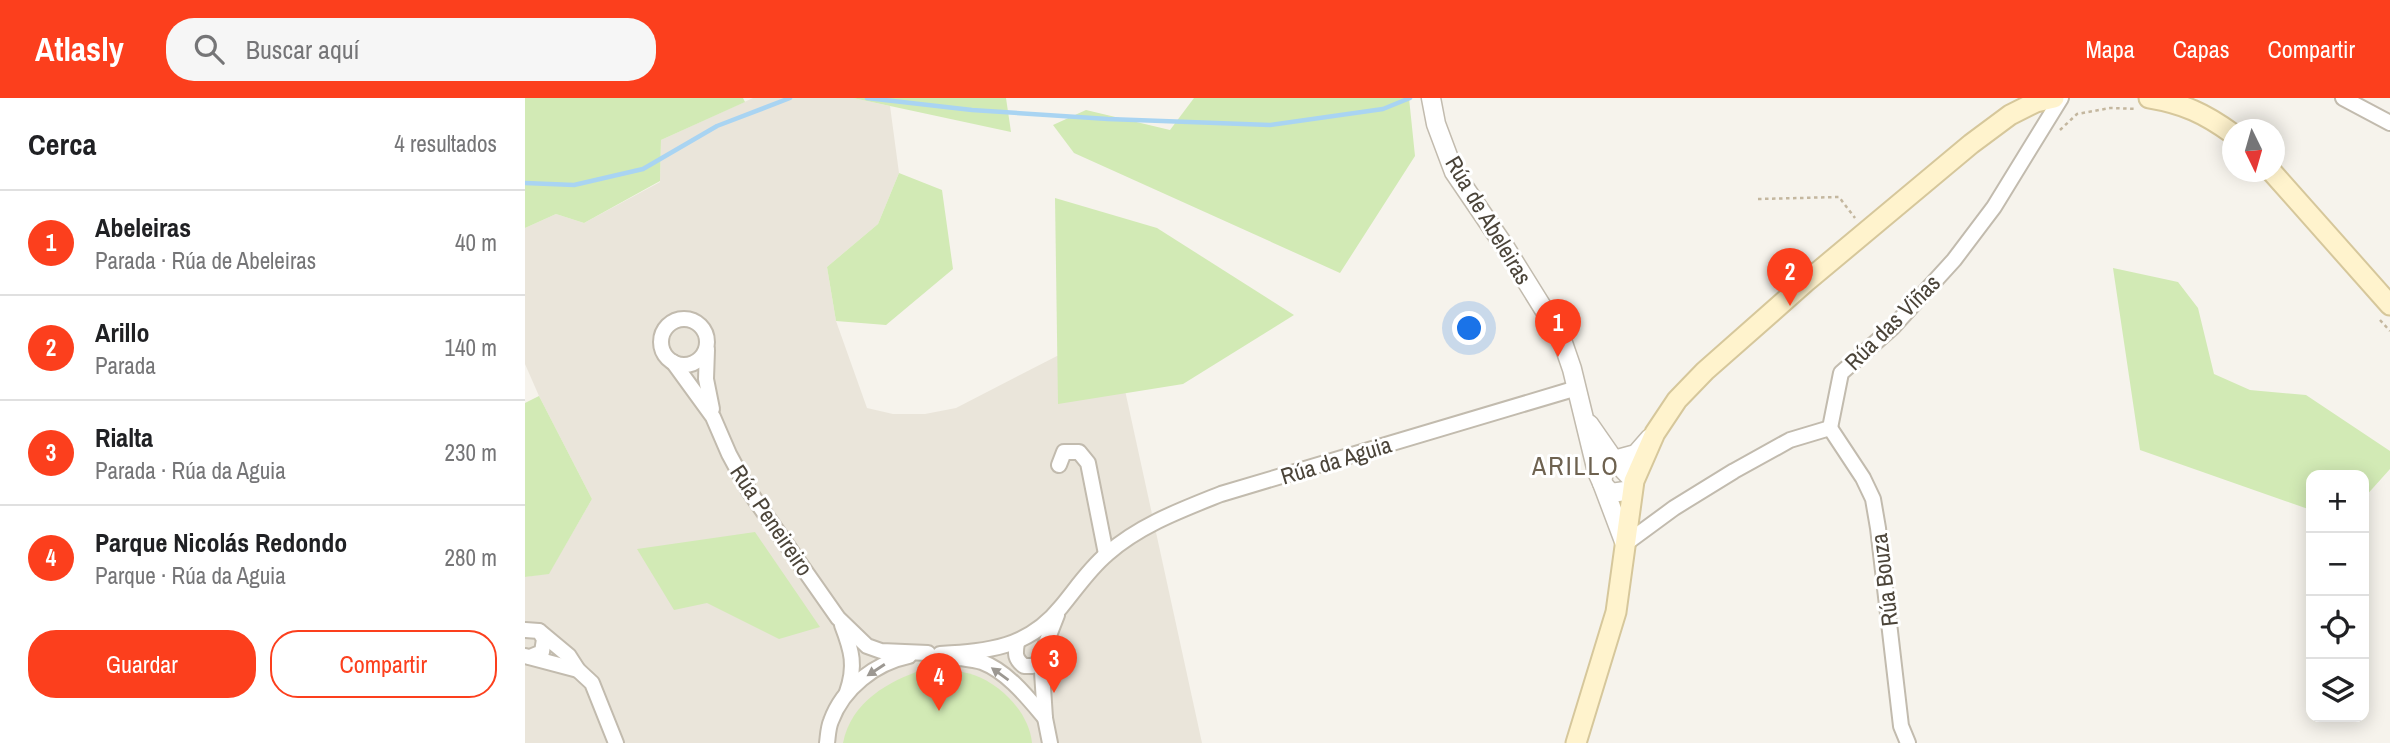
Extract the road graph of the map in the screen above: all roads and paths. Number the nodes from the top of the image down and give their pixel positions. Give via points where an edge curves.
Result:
1 (1431, 98) edge
2 (2054, 98) edge
3 (2061, 98) edge
4 (2343, 98) edge
5 (2144, 104) edge
6 (2390, 123) edge
7 (2222, 127) edge
8 (2060, 130) dead end
9 (2281, 182) edge
10 (1758, 199) dead end
11 (1864, 233) junction
12 (2390, 305) edge
13 (707, 341) junction
14 (673, 362) junction
15 (1577, 388) junction
16 (713, 417) junction
17 (1584, 417) junction
18 (1831, 428) junction
19 (1655, 433) junction
20 (1614, 460) junction
21 (1059, 465) dead end
22 (1602, 483) junction
23 (1633, 486) junction
24 (1625, 544) junction
25 (1106, 554) junction
26 (1059, 611) junction
27 (838, 618) junction
28 (532, 631) edge
29 (1017, 643) junction
30 (934, 653) junction
31 (528, 656) edge
32 (1041, 660) junction
33 (578, 670) junction
34 (847, 692) junction
35 (1045, 718) junction
36 (615, 743) edge
37 (827, 743) edge
38 (1050, 743) edge
39 (1576, 743) edge
40 (1908, 743) edge

1 - 15 street, Rúa de Abeleiras via 1454,172 1561,337
2 - 11 main road via 2010,115
3 - 18 street, Rúa das Viñas via 1994,207 1954,260 1893,327 1841,373
4 - 6 street
5 - 7 main road via 2169,101 2206,115
5 - 8 path via 2077,114
9 - 12 main road
10 - 11 path via 1839,197
11 - 19 main road via 1705,371 1677,400
13 - 14 street via 705,352 693,363
13 - 14 street, Rúa Peneireiro via 693,321 675,321 661,339
13 - 16 street, Rúa Peneireiro via 706,379
14 - 16 street, Rúa Peneireiro
15 - 17 street, Rúa de Abeleiras
15 - 25 street, Rúa da Aguia via 1221,494 1138,531
16 - 27 street, Rúa Peneireiro via 749,491
17 - 20 street, Rúa de Abeleiras
17 - 22 street, Rúa de Abeleiras
18 - 24 street via 1790,440 1734,471
18 - 40 street, Rúa Bouza via 1873,499 1901,726
19 - 20 street via 1636,454
19 - 23 main road
20 - 22 street via 1604,471
20 - 23 street, Rúa de Abeleiras
21 - 25 street via 1064,452 1079,452 1088,463
22 - 23 street via 1611,493
22 - 24 street, Rúa de Abeleiras
23 - 24 main road
24 - 39 main road via 1616,612
25 - 26 street, Rúa da Aguia
26 - 29 street, Rúa da Aguia
26 - 32 street, Rúa da Aguia
27 - 30 street, Rúa Peneireiro via 867,646
27 - 34 street, Rúa Peneireiro via 852,651
28 - 31 street via 544,639 544,648 540,654
28 - 33 street via 569,656
29 - 30 street, Rúa da Aguia via 988,651
29 - 32 street via 1015,656 1024,666
30 -> 34 street, Rúa da Aguia via 892,660
35 -> 30 street, Rúa da Aguia via 1024,694 982,662
31 - 33 street
32 - 35 street, Rúa da Aguia
33 - 36 street via 592,683
34 - 37 street, Rúa da Aguia via 831,722
35 - 38 street, Rúa da Aguia

